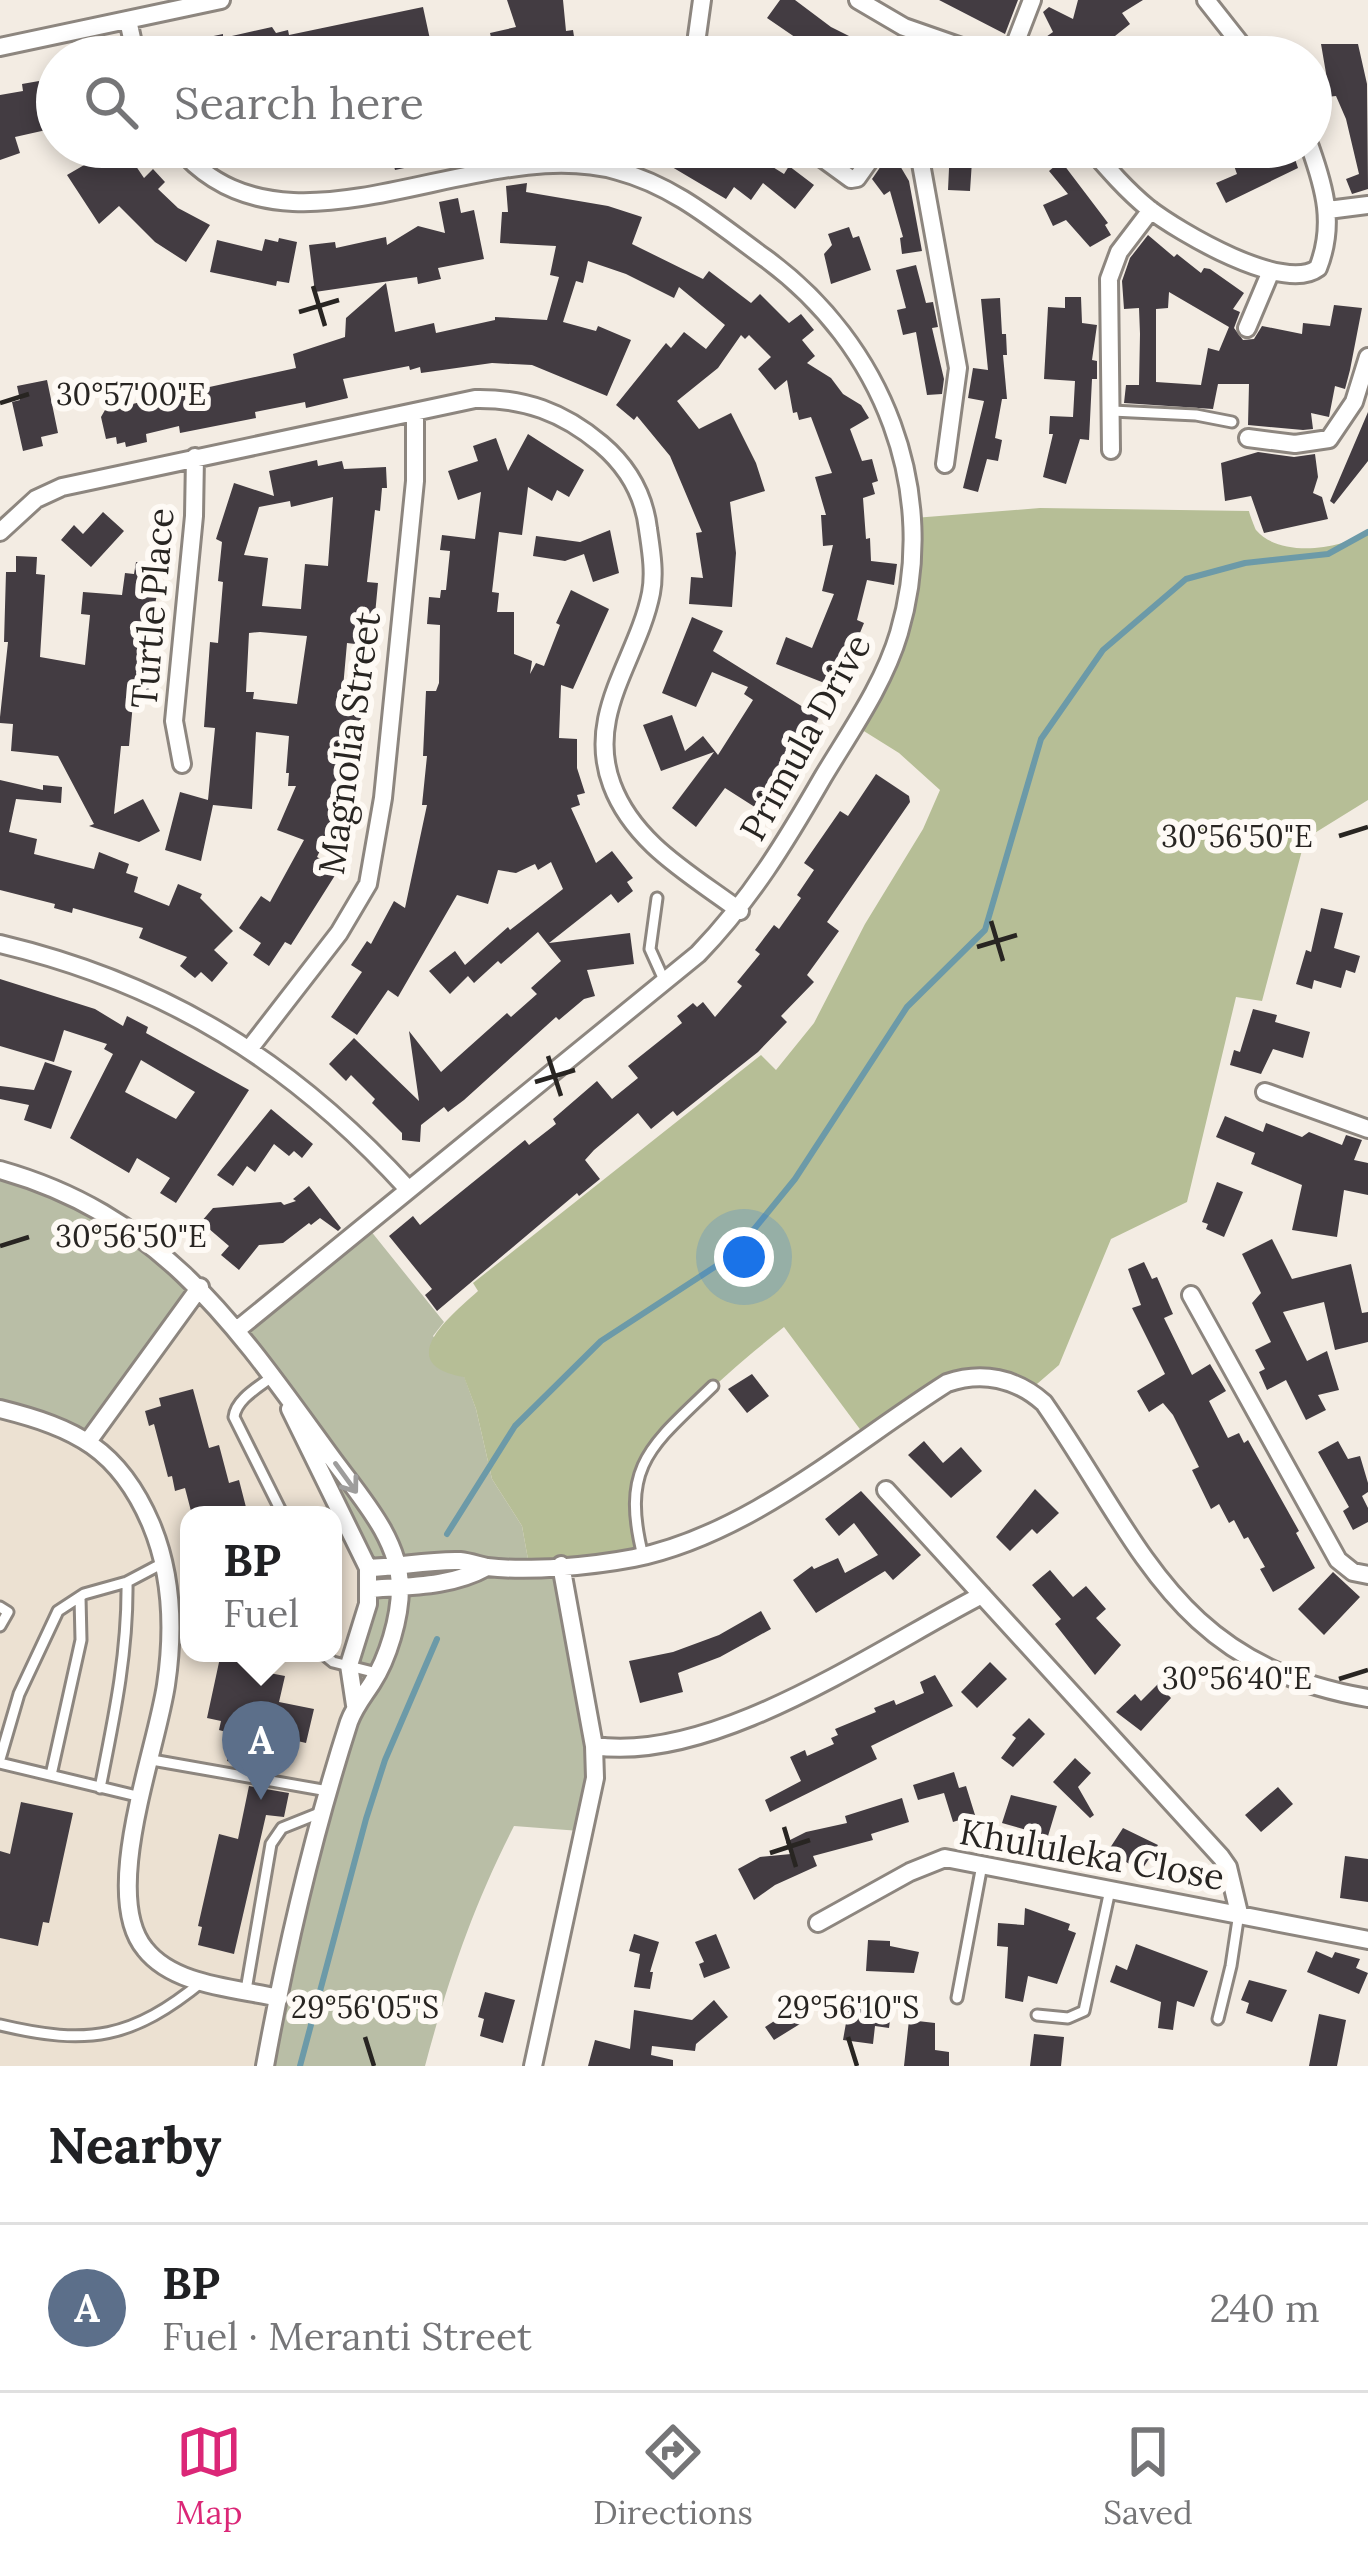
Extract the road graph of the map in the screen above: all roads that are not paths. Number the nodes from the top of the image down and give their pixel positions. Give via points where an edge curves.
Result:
1 (221, 0) edge
2 (702, 0) edge
3 (858, 0) edge
4 (1032, 0) edge
5 (1206, 0) edge
6 (128, 20) junction
7 (52, 36) edge
8 (131, 36) edge
9 (697, 36) edge
10 (917, 36) edge
11 (1018, 36) edge
12 (1235, 36) edge
13 (36, 39) edge
14 (0, 47) edge
15 (199, 168) edge
16 (495, 168) edge
17 (597, 168) edge
18 (836, 168) edge
19 (864, 168) edge
20 (922, 168) edge
21 (1107, 168) edge
22 (1316, 168) edge
23 (1368, 205) edge
24 (1151, 210) junction
25 (1328, 210) junction
26 (1271, 271) junction
27 (1247, 328) dead end
28 (1368, 357) edge
29 (1110, 410) junction
30 (415, 412) junction
31 (1232, 422) dead end
32 (1248, 438) dead end
33 (1111, 450) dead end
34 (195, 457) junction
35 (945, 464) dead end
36 (0, 532) edge
37 (182, 764) dead end
38 (657, 898) dead end
39 (740, 911) junction
40 (0, 944) edge
41 (664, 980) junction
42 (250, 1048) junction
43 (1265, 1092) dead end
44 (1368, 1129) edge
45 (0, 1170) edge
46 (408, 1189) junction
47 (200, 1288) junction
48 (1191, 1295) dead end
49 (238, 1329) junction
50 (273, 1376) junction
51 (713, 1386) dead end
52 (285, 1396) junction
53 (0, 1409) edge
54 (89, 1440) junction
55 (886, 1490) dead end
56 (278, 1506) edge
57 (338, 1506) edge
58 (342, 1514) edge
59 (643, 1556) junction
60 (163, 1563) junction
61 (561, 1565) junction
62 (398, 1567) junction
63 (487, 1567) junction
64 (368, 1568) junction
65 (1368, 1575) edge
66 (127, 1582) junction
67 (400, 1587) junction
68 (369, 1589) junction
69 (982, 1594) junction
70 (80, 1597) junction
71 (0, 1607) edge
72 (0, 1626) edge
73 (333, 1662) edge
74 (349, 1665) junction
75 (377, 1673) junction
76 (1368, 1698) edge
77 (355, 1705) junction
78 (594, 1746) junction
79 (152, 1760) junction
80 (0, 1761) edge
81 (51, 1775) junction
82 (100, 1787) junction
83 (328, 1791) junction
84 (142, 1798) junction
85 (322, 1812) junction
86 (982, 1865) junction
87 (1111, 1890) junction
88 (1239, 1913) junction
89 (818, 1923) dead end
90 (1368, 1940) edge
91 (203, 1981) junction
92 (246, 1990) junction
93 (279, 1998) junction
94 (957, 1998) dead end
95 (1037, 2015) dead end
96 (1218, 2019) dead end
97 (0, 2025) edge
98 (265, 2066) edge
99 (533, 2066) edge

1 - 6 street
2 - 9 street
3 - 10 street
4 - 11 street
5 - 12 street
6 - 7 street
6 - 8 street
13 - 14 street
15 - 16 street, Primula Drive via 287,204
17 - 39 street, Primula Drive via 685,199 785,272 838,326 876,384 902,448 913,517 898,637
18 - 19 street via 851,179
20 - 35 street via 958,368
21 - 24 street
22 - 25 street
23 - 25 street
24 - 26 street
24 - 29 street via 1109,279
25 - 26 street via 1318,268 1305,276
26 - 27 street
28 - 32 street via 1354,402 1330,439
29 - 31 lane
29 - 33 street
30 - 34 street
30 - 39 street via 475,399 541,407 588,433 632,478 646,517 652,591 612,692 608,771 648,843
30 - 42 street, Magnolia Street via 413,503 368,884
34 - 36 street via 49,492
34 - 37 street, Turtle Place via 174,721
38 - 41 lane via 650,949
39 - 41 street, Primula Drive
40 - 42 street via 140,989
41 - 46 street, Primula Drive
42 - 46 street via 325,1106
43 - 44 street
45 - 47 street via 101,1213
46 - 49 street, Primula Drive
47 - 49 street
47 - 54 street
48 - 65 street via 1338,1560
49 - 50 street
50 - 52 street
50 - 56 lane via 234,1417
51 - 59 lane via 642,1464 633,1501
52 - 57 street
52 -> 62 street via 381,1527
53 - 54 street
54 - 60 street via 135,1488
55 - 69 street
58 - 64 street
59 - 61 street
59 - 76 street via 728,1525 947,1383 1005,1379 1044,1402 1163,1586 1197,1622 1282,1676
60 - 66 lane
60 - 79 street via 170,1632
61 - 63 street
61 - 78 street
62 - 63 street
62 - 64 street
62 - 67 street
63 - 67 street via 467,1578
64 - 68 street
66 - 70 lane
66 - 82 lane via 122,1678
67 - 68 street
67 - 75 street
68 - 74 street
69 - 78 street via 776,1704 690,1739 623,1750
69 - 88 street via 1220,1857
70 - 80 lane via 58,1611 45,1633
70 - 81 lane via 81,1640
71 - 72 lane via 8,1612
73 - 74 lane
74 - 75 lane
74 - 77 street
75 - 77 street
77 - 83 street
78 - 99 street via 591,1803
79 - 83 lane
79 - 84 street
80 - 81 lane
81 - 82 lane
82 - 84 lane
83 - 85 street
84 - 91 street via 128,1862 128,1917 160,1964
85 - 92 lane via 282,1828 271,1844
85 - 93 street
86 - 87 street, Khululeka Close
86 - 89 street, Khululeka Close via 935,1861
86 - 94 lane
87 - 88 street, Khululeka Close
87 - 95 lane via 1084,2012
88 - 90 street, Khululeka Close
88 - 96 lane
91 - 92 street
91 - 97 lane via 161,2015 111,2032 44,2036
92 - 93 street
93 - 98 street

